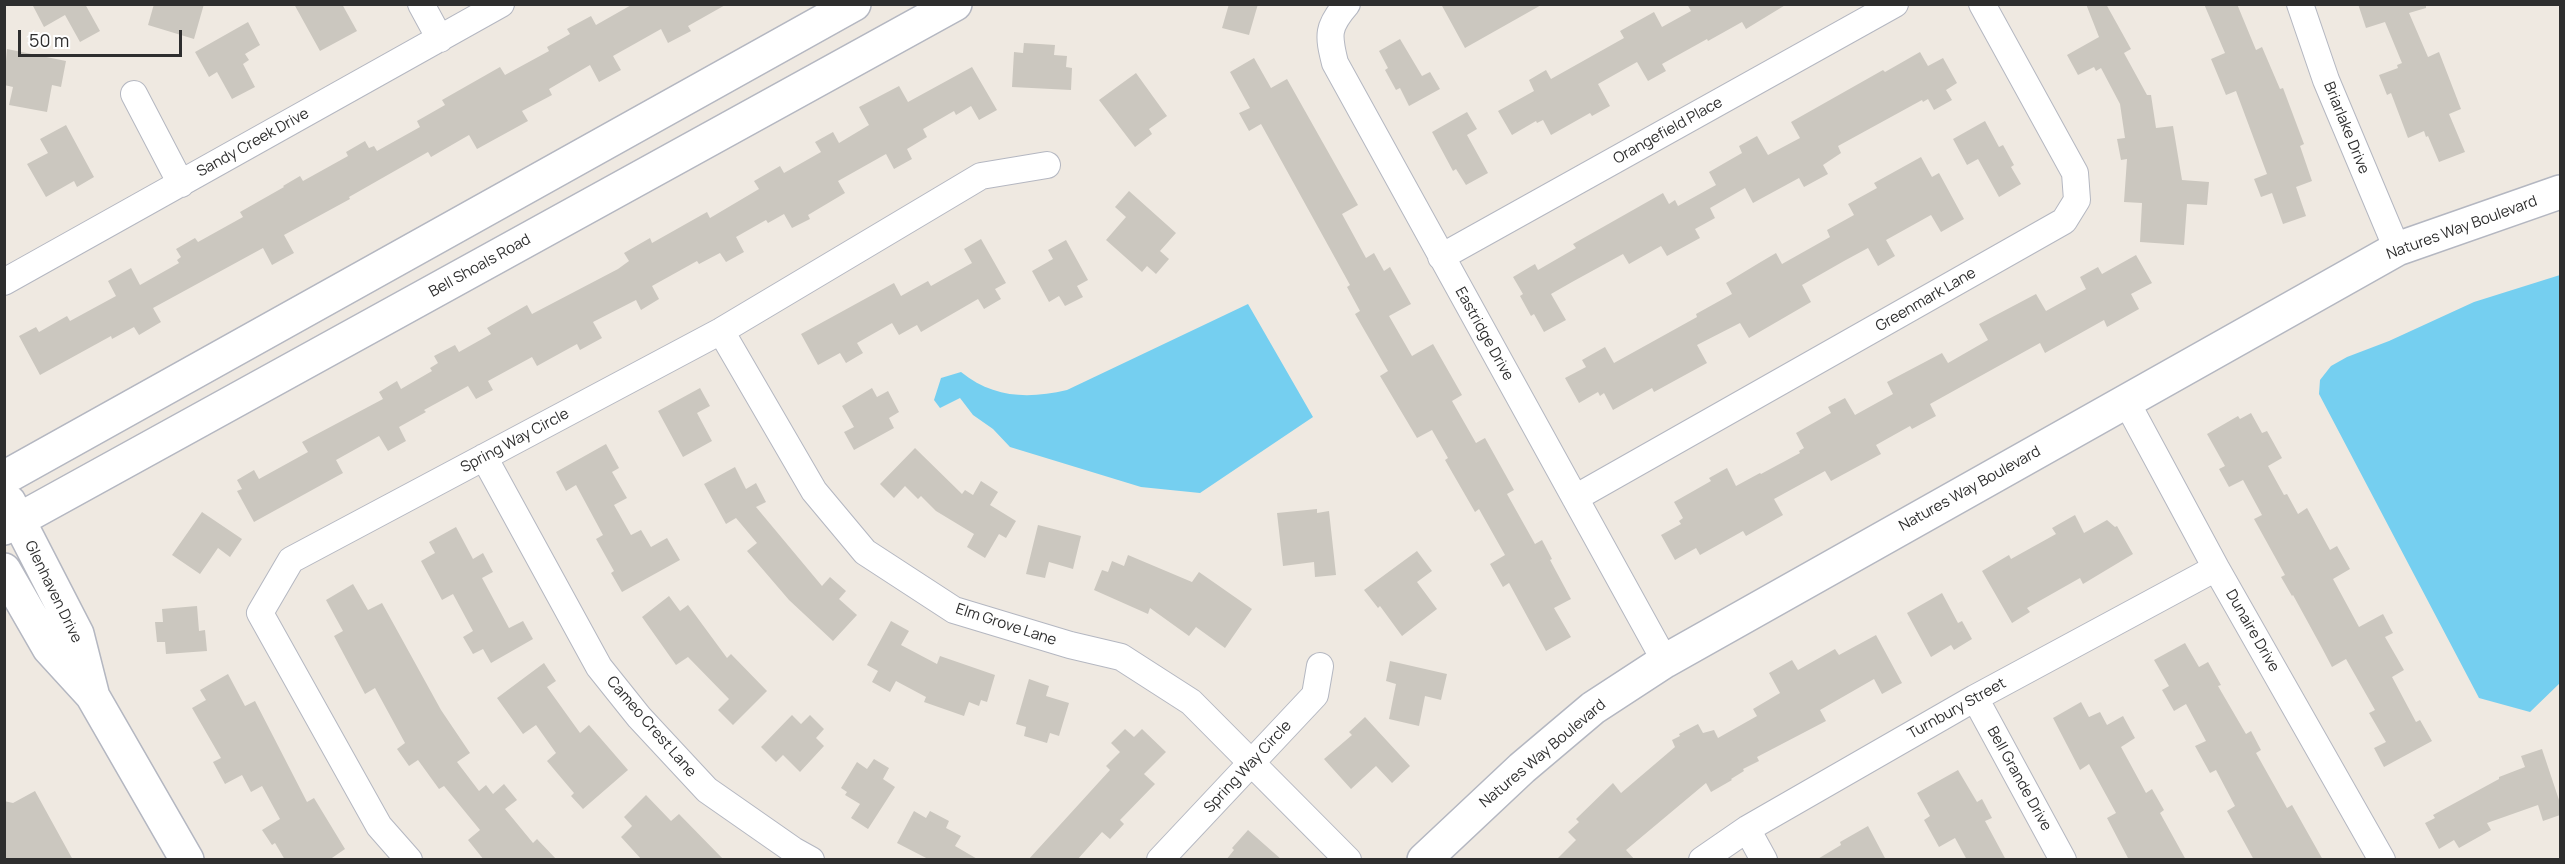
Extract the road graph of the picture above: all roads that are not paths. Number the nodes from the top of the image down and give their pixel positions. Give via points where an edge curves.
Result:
1 (421, 4) edge
2 (501, 4) edge
3 (854, 4) edge
4 (955, 4) edge
5 (1347, 4) edge
6 (1895, 4) edge
7 (1982, 4) edge
8 (2300, 4) edge
9 (440, 39) junction
10 (134, 94) dead end
11 (1047, 165) dead end
12 (181, 184) junction
13 (2560, 192) edge
14 (2397, 249) junction
15 (1441, 257) junction
16 (4, 282) edge
17 (722, 331) junction
18 (2126, 400) junction
19 (484, 458) junction
20 (4, 478) edge
21 (1575, 498) junction
22 (9, 514) edge
23 (2216, 568) junction
24 (4, 570) edge
25 (1665, 661) junction
26 (1320, 666) dead end
27 (92, 695) junction
28 (1975, 698) junction
29 (1253, 763) junction
30 (1747, 830) junction
31 (187, 860) edge
32 (409, 860) edge
33 (811, 860) edge
34 (1160, 860) edge
35 (1348, 860) edge
36 (1424, 860) edge
37 (1702, 860) edge
38 (1764, 860) edge
39 (2063, 860) edge
40 (2382, 860) edge

1 - 9 street
2 - 9 street, Sandy Creek Drive
3 - 20 main road
4 - 22 main road, Bell Shoals Road
5 - 15 street, Eastridge Drive via 1333,20 1329,38 1335,63
6 - 15 street, Orangefield Place
7 - 21 street, Greenmark Lane via 2075,173 2077,200 2064,221
8 - 14 street, Briarlake Drive via 2326,80
9 - 12 street, Sandy Creek Drive
10 - 12 street
11 - 17 street, Spring Way Circle via 981,176
12 - 16 street, Sandy Creek Drive
13 - 14 main road, Natures Way Boulevard
14 - 18 main road, Natures Way Boulevard
15 - 21 street, Eastridge Drive
17 - 19 street, Spring Way Circle
17 - 29 street, Elm Grove Lane via 814,491 865,552 954,610 1121,657 1191,702
18 - 23 street, Dunaire Drive
18 - 25 main road, Natures Way Boulevard
19 - 32 street, Spring Way Circle via 291,560 260,613 379,825
19 - 33 street, Cameo Crest Lane via 599,667 639,717 707,790
21 - 25 street, Eastridge Drive
22 - 27 main road, Glenhaven Drive via 77,634
23 - 28 street, Turnbury Street
23 - 40 street, Dunaire Drive
24 - 27 main road, Glenhaven Drive via 48,648
25 - 36 main road, Natures Way Boulevard via 1593,708
26 - 29 street, Spring Way Circle via 1315,695
27 - 31 main road, Glenhaven Drive
28 - 30 street, Turnbury Street
28 - 39 street, Bell Grande Drive
29 - 34 street, Spring Way Circle
29 - 35 street, Elm Grove Lane
30 - 37 street, Turnbury Street
30 - 38 street

